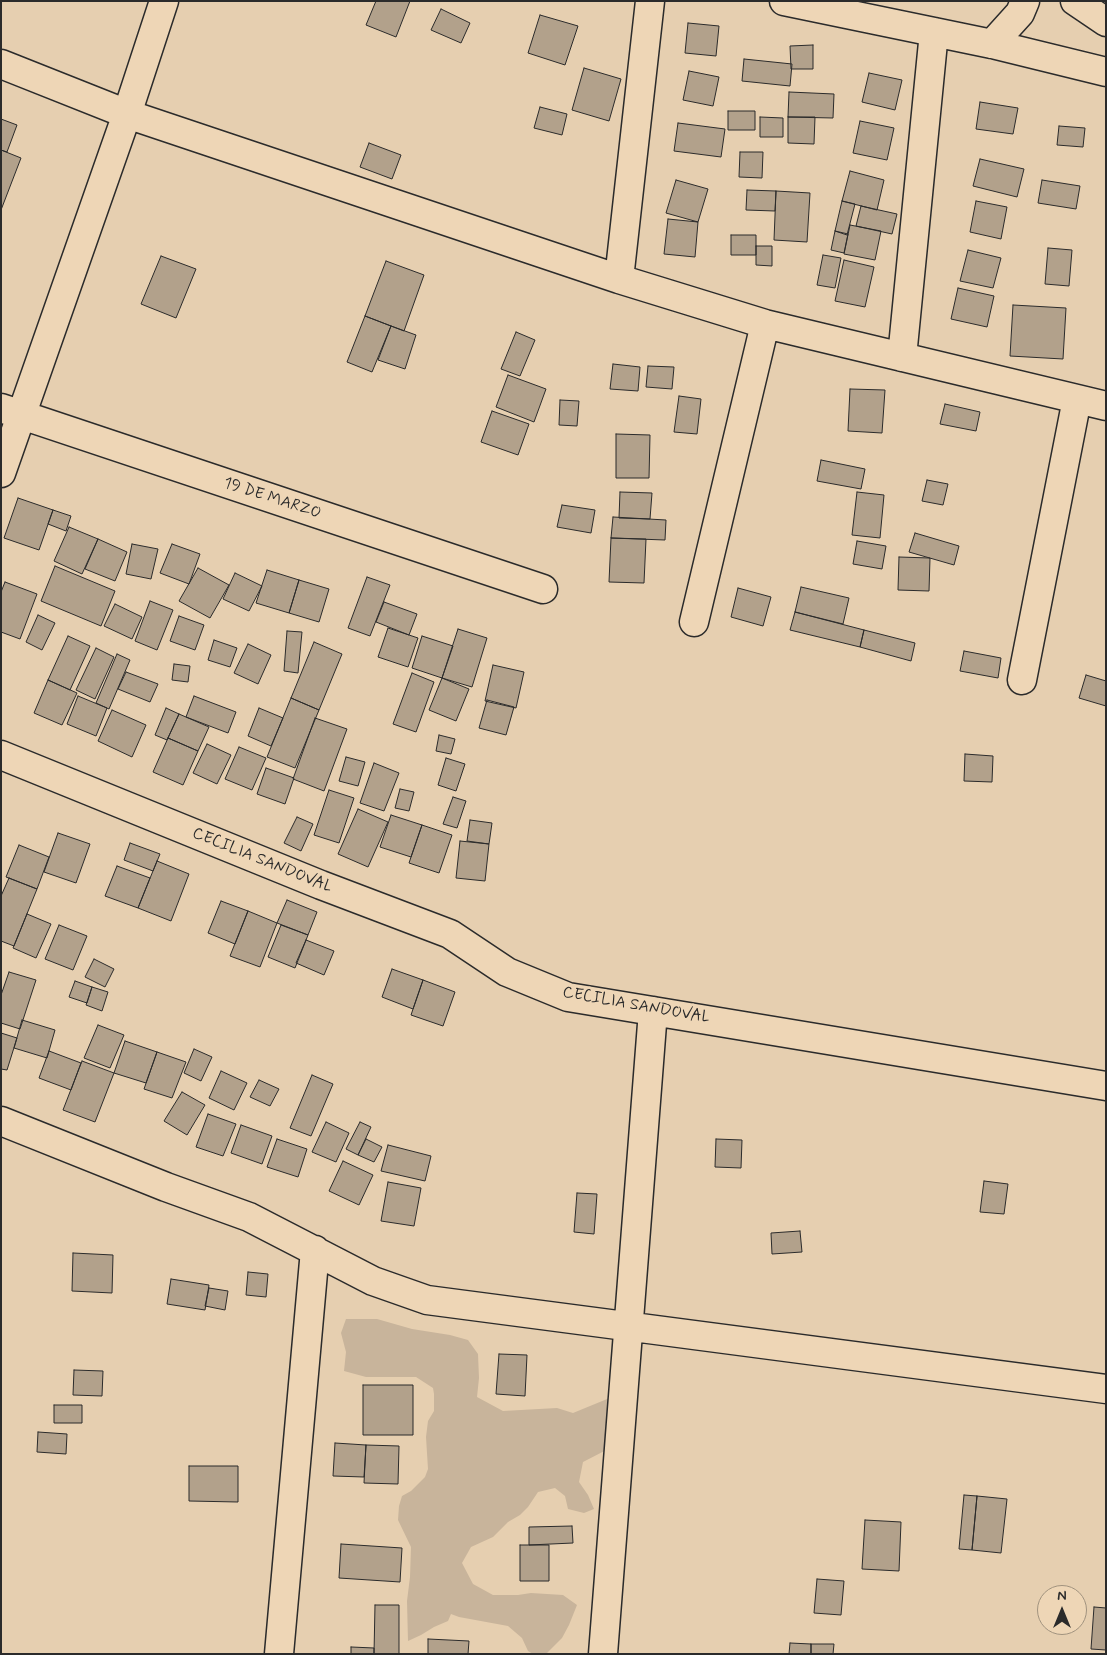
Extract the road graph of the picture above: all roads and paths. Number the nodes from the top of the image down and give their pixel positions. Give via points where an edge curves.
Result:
1 (164, 1) edge
2 (650, 1) edge
3 (784, 1) edge
4 (1025, 1) edge
5 (1075, 1) edge
6 (1106, 22) edge
7 (934, 32) junction
8 (992, 44) junction
9 (1, 64) edge
10 (1106, 72) edge
11 (127, 114) junction
12 (619, 279) junction
13 (765, 324) junction
14 (902, 357) junction
15 (1077, 399) junction
16 (1106, 406) edge
17 (11, 412) edge
18 (1, 473) edge
19 (543, 589) dead end
20 (694, 622) dead end
21 (1022, 680) dead end
22 (1, 754) edge
23 (653, 1011) junction
24 (1106, 1086) edge
25 (1, 1121) edge
26 (315, 1250) junction
27 (628, 1326) junction
28 (1106, 1389) edge
29 (279, 1654) edge
30 (603, 1654) edge

1 - 11 street
2 - 12 street
3 - 7 street
4 - 8 street via 1020,13
5 - 6 street
7 - 8 street
7 - 14 street
8 - 10 street
9 - 11 street
11 - 12 street
11 - 17 street
12 - 13 street
13 - 14 street
13 - 20 street
14 - 15 street
15 - 16 street
15 - 21 street
17 - 18 street
17 - 19 street, 19 DE MARZO
22 - 23 street, CECILIA SANDOVAL via 320,885 450,934 507,972 568,996
23 - 24 street, CECILIA SANDOVAL
23 - 27 street
25 - 26 street via 249,1217
26 - 27 street via 373,1281 427,1300
26 - 29 street
27 - 28 street
27 - 30 street

